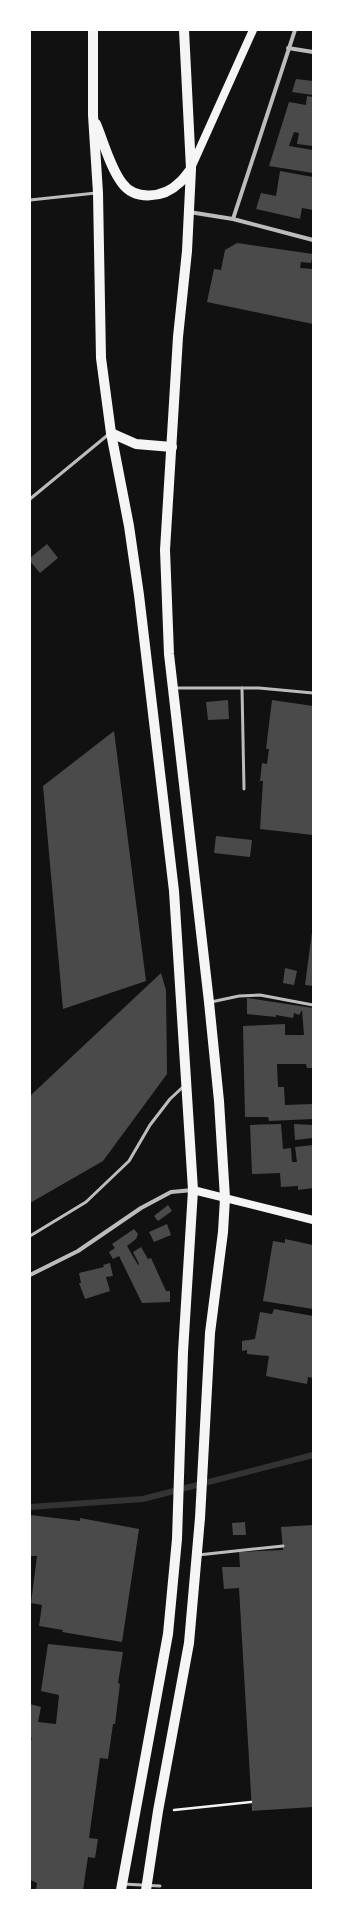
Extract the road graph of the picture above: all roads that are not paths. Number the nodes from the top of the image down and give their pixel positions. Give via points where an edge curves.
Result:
1 (93, 30) edge
2 (184, 30) edge
3 (253, 30) edge
4 (295, 30) edge
5 (288, 48) junction
6 (313, 52) edge
7 (93, 115) junction
8 (191, 169) junction
9 (98, 193) junction
10 (30, 200) edge
11 (189, 212) junction
12 (233, 219) junction
13 (313, 240) edge
14 (111, 433) junction
15 (172, 448) junction
16 (30, 499) edge
17 (172, 688) junction
18 (242, 688) junction
19 (313, 693) edge
20 (244, 789) dead end
21 (209, 1002) junction
22 (313, 1004) edge
23 (187, 1084) junction
24 (193, 1190) junction
25 (225, 1198) junction
26 (313, 1220) edge
27 (30, 1236) edge
28 (30, 1275) edge
29 (282, 1546) dead end
30 (196, 1555) junction
31 (160, 1886) dead end
32 (121, 1887) edge
33 (146, 1888) edge

1 - 7 main road
2 - 8 main road
3 - 8 main road
4 - 5 street
5 - 6 street
5 - 12 street
7 - 8 main road via 121,182 128,190 139,195 152,195 170,190 179,184
7 - 9 main road
8 - 11 main road
9 - 10 lane
9 - 14 main road via 102,358
11 - 12 street
11 - 15 main road
12 - 13 street
14 - 15 main road via 136,444
14 - 16 lane
14 - 23 main road via 130,533 171,859
15 - 17 main road via 165,550
17 - 18 lane
17 - 21 main road
18 - 19 lane
18 - 20 lane
21 - 22 lane via 260,995
21 - 25 main road
23 - 24 main road
23 - 27 lane via 170,1099 150,1125 128,1161 92,1197
24 - 25 main road
24 - 28 street via 171,1192 141,1208 78,1251
24 - 32 main road via 183,1352 178,1520 168,1634
25 - 26 main road
25 - 30 main road via 210,1333
29 - 30 lane
30 - 33 main road via 189,1643
31 - 33 lane
32 - 33 lane

